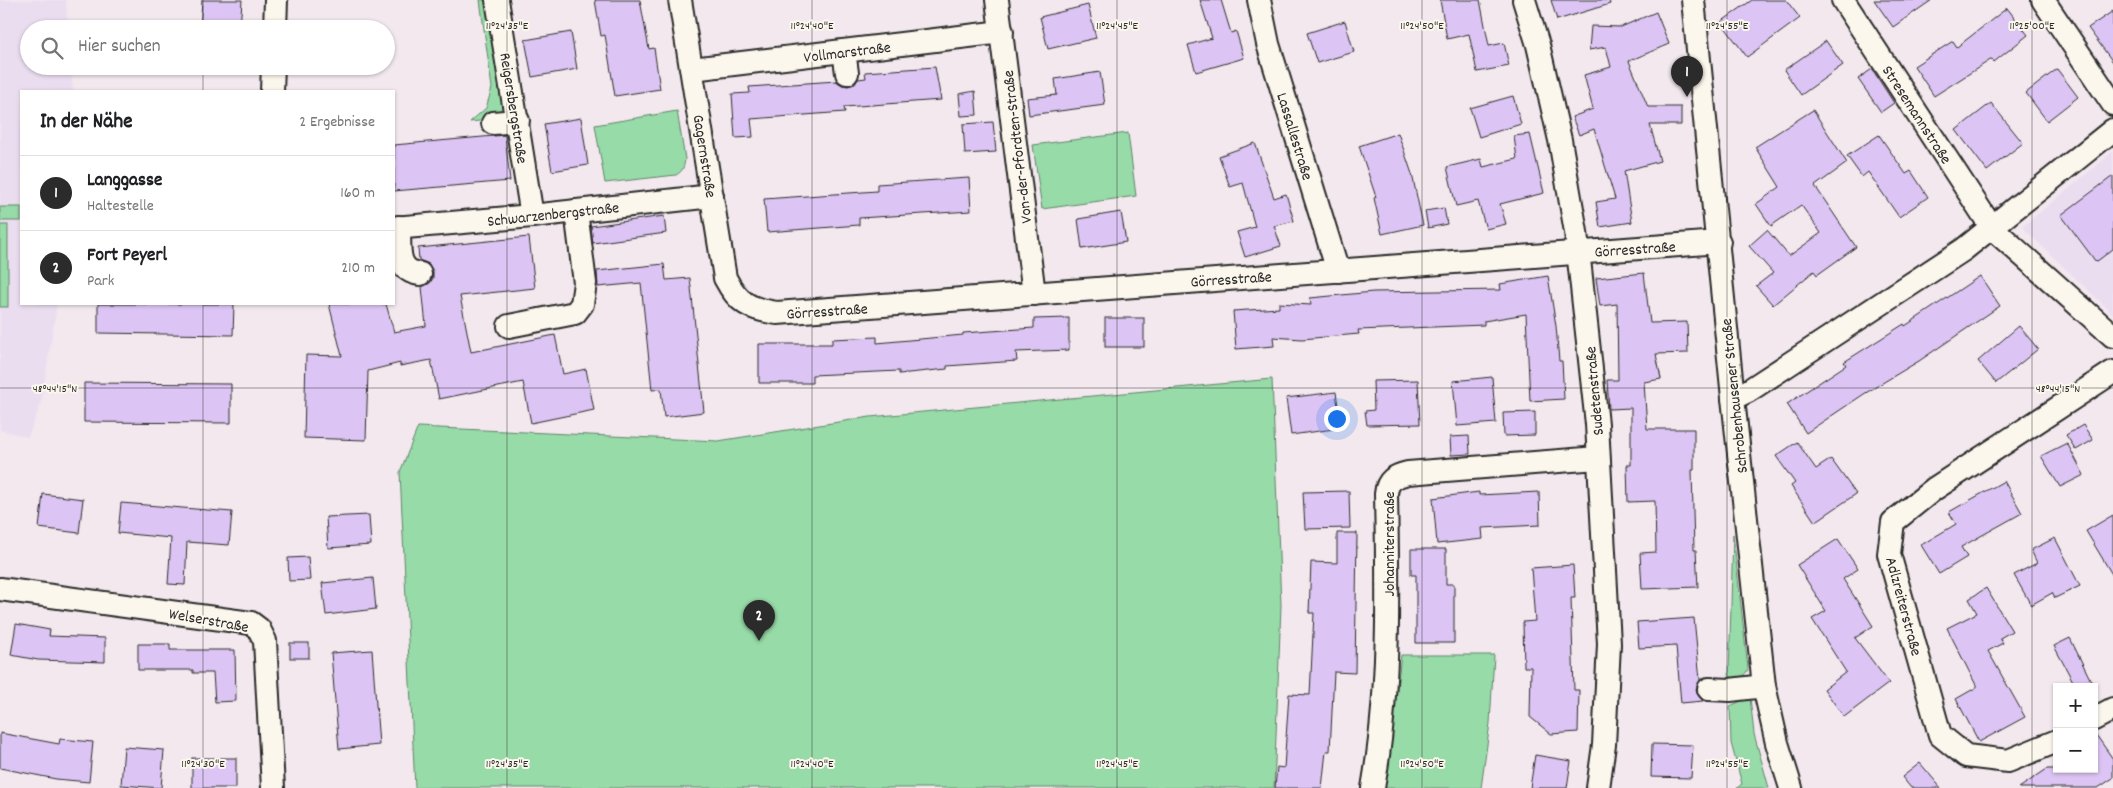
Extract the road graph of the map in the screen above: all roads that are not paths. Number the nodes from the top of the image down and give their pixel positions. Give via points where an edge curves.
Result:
1 (276, 0) edge
2 (497, 0) edge
3 (680, 0) edge
4 (997, 0) edge
5 (1258, 0) edge
6 (1524, 0) edge
7 (1693, 0) edge
8 (1843, 0) edge
9 (2043, 0) edge
10 (275, 20) edge
11 (1002, 32) junction
12 (844, 51) junction
13 (692, 69) junction
14 (847, 73) dead end
15 (273, 75) edge
16 (272, 90) edge
17 (2113, 104) edge
18 (518, 121) junction
19 (493, 123) dead end
20 (2113, 130) edge
21 (712, 196) junction
22 (576, 211) junction
23 (532, 216) junction
24 (396, 227) edge
25 (1992, 228) junction
26 (1718, 242) junction
27 (1579, 252) junction
28 (1338, 271) junction
29 (420, 274) dead end
30 (1034, 294) junction
31 (745, 305) joint
32 (509, 326) dead end
33 (2113, 336) edge
34 (2113, 372) edge
35 (1733, 398) junction
36 (1598, 458) junction
37 (0, 589) edge
38 (1764, 686) junction
39 (1709, 689) dead end
40 (2113, 709) edge
41 (2098, 717) edge
42 (2053, 743) edge
43 (273, 788) edge
44 (1373, 788) edge
45 (1598, 788) edge
46 (1791, 788) edge

1 - 10 street
2 - 18 street, Reigersbergstraße
3 - 13 street, Gagernstraße
4 - 11 street, Von-der-Pfordten-Straße
5 - 28 street, Lassallestraße via 1268,44
6 - 27 street, Sudetenstraße via 1560,140
7 - 26 street, Schrobenhausener Straße
8 - 25 street, Stresemannstraße
9 - 17 street
11 - 12 street, Vollmarstraße
11 - 30 street, Von-der-Pfordten-Straße
12 - 13 street, Vollmarstraße
12 - 14 street
13 - 21 street, Gagernstraße
15 - 16 street
18 - 19 street
18 - 23 street, Reigersbergstraße
20 - 25 street
21 - 22 street, Schwarzenbergstraße
21 - 31 street, Gagernstraße via 725,278
22 - 23 street, Schwarzenbergstraße
22 - 32 street via 585,283 582,304 575,313
23 - 24 street, Schwarzenbergstraße
24 - 29 street via 402,265
25 - 33 street, Stresemannstraße
25 - 35 street
26 - 27 street, Görresstraße
26 - 35 street, Schrobenhausener Straße
27 - 28 street, Görresstraße
27 - 36 street, Sudetenstraße
28 - 30 street, Görresstraße
30 - 31 street, Görresstraße via 777,313
34 - 42 street, Adlzreiterstraße via 1934,489 1893,522 1889,554 1940,735 1966,756 2008,761
35 - 38 street, Schrobenhausener Straße
36 - 44 street, Johanniterstraße via 1408,473 1390,481 1386,494 1388,601 1383,697
36 - 45 street, Sudetenstraße via 1610,644
37 - 43 street, Welserstraße via 251,623 259,629 265,641
38 - 39 street
38 - 46 street, Schrobenhausener Straße
40 - 41 street

